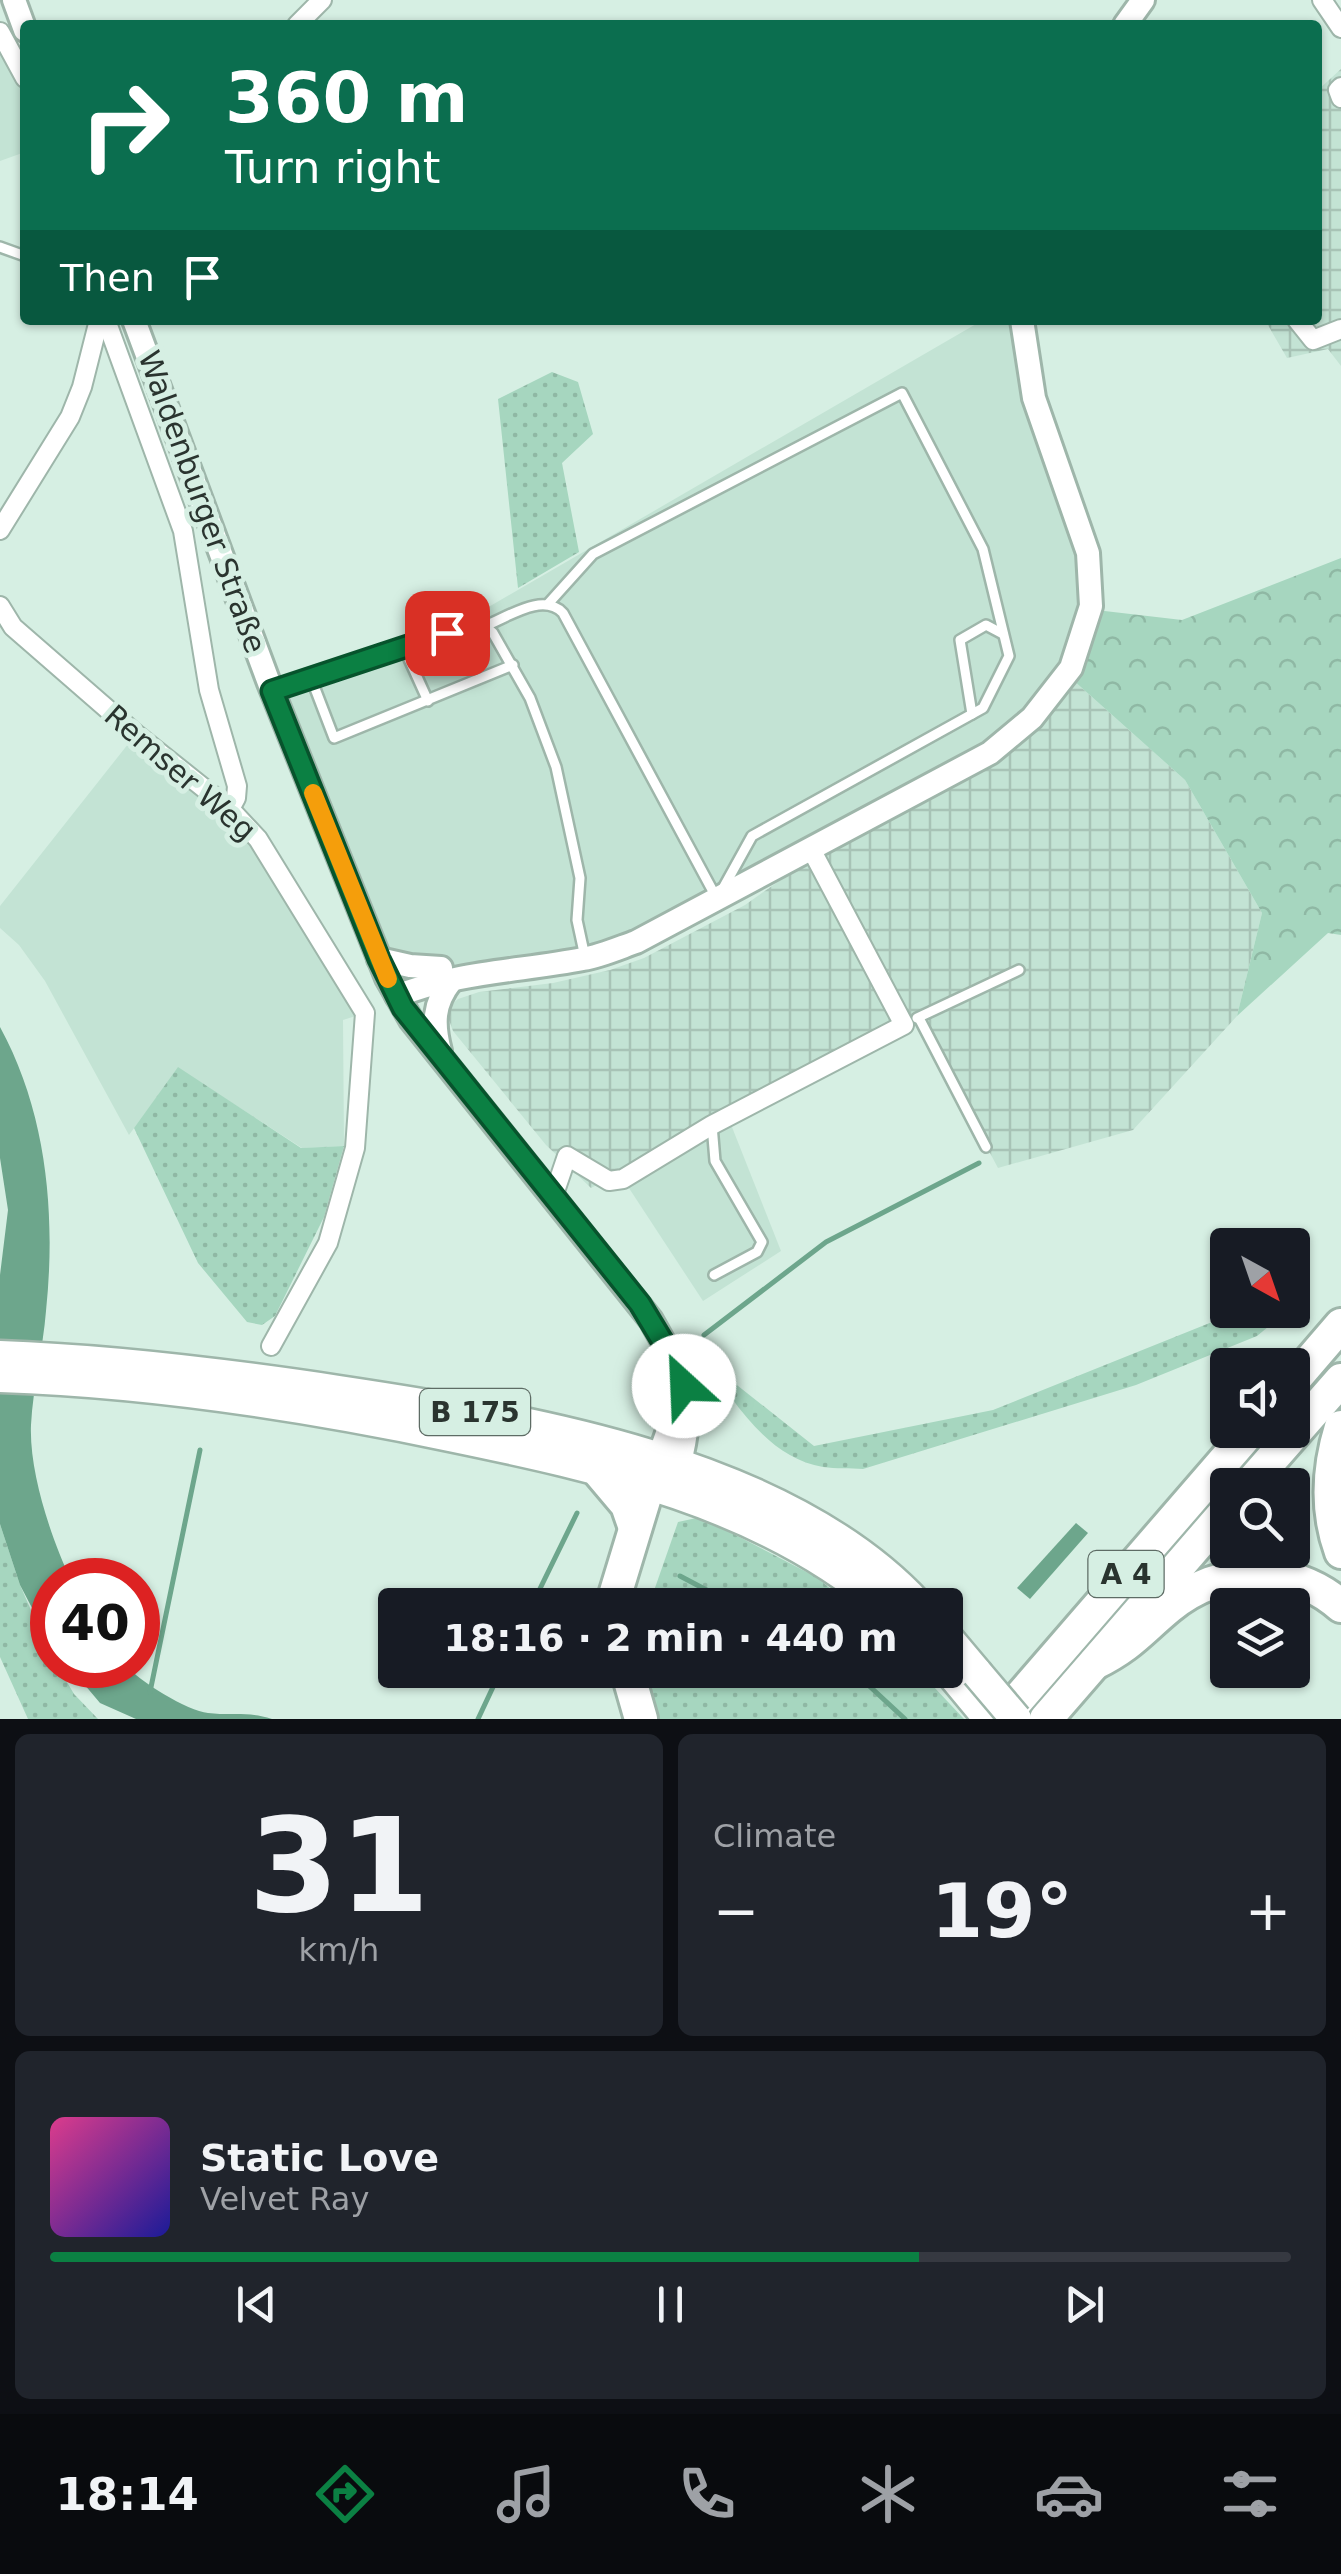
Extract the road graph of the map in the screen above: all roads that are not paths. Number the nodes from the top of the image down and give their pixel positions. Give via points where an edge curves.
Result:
1 (322, 0) edge
2 (1144, 0) edge
3 (1322, 0) edge
4 (302, 20) edge
5 (1129, 20) edge
6 (1341, 28) edge
7 (0, 32) edge
8 (20, 69) edge
9 (1341, 88) edge
10 (1341, 98) edge
11 (98, 325) edge
12 (108, 325) edge
13 (136, 325) edge
14 (1023, 325) edge
15 (1301, 325) edge
16 (1341, 329) edge
17 (0, 530) edge
18 (548, 604) junction
19 (0, 606) edge
20 (485, 626) junction
21 (1003, 634) junction
22 (404, 648) junction
23 (513, 665) junction
24 (310, 678) junction
25 (272, 691) junction
26 (428, 700) junction
27 (972, 714) junction
28 (230, 809) junction
29 (811, 849) junction
30 (717, 899) junction
31 (379, 959) junction
32 (585, 959) junction
33 (1019, 970) dead end
34 (446, 974) junction
35 (394, 992) junction
36 (365, 1013) junction
37 (911, 1021) junction
38 (442, 1059) junction
39 (712, 1125) junction
40 (986, 1147) dead end
41 (553, 1197) junction
42 (714, 1276) dead end
43 (1341, 1325) edge
44 (272, 1346) dead end
45 (0, 1356) edge
46 (1310, 1361) edge
47 (0, 1377) edge
48 (1341, 1380) edge
49 (290, 1394) junction
50 (1341, 1428) edge
51 (1235, 1448) edge
52 (1264, 1468) edge
53 (600, 1472) junction
54 (664, 1476) junction
55 (635, 1528) junction
56 (1210, 1531) edge
57 (1341, 1552) edge
58 (617, 1588) edge
59 (636, 1588) edge
60 (861, 1588) edge
61 (899, 1588) edge
62 (1341, 1606) edge
63 (1095, 1662) junction
64 (963, 1678) edge
65 (963, 1679) edge
66 (612, 1688) edge
67 (632, 1688) edge
68 (620, 1719) edge
69 (641, 1719) edge
70 (989, 1719) edge
71 (1001, 1719) edge
72 (1016, 1719) edge
73 (1046, 1719) edge

1 - 4 street
2 - 5 street
3 - 6 street
7 - 8 street
9 - 10 street
11 - 17 street via 70,417
12 - 28 street via 183,531 209,690 237,786
13 - 25 street, Waldenburger Straße
14 - 29 street via 1034,398 1088,553 1091,606 1071,668 1032,718 990,753
15 - 16 street via 1314,340
18 - 20 lane
18 - 21 lane via 594,554 902,393 983,549
18 - 30 lane via 563,614
19 - 28 street, Remser Weg via 13,627
20 - 22 lane
20 - 23 lane
21 - 27 lane via 1008,656 983,708
21 - 27 lane via 986,625 960,640
22 - 24 lane
22 - 26 lane
23 - 26 lane
23 - 32 lane via 556,768 580,878 577,920
24 - 25 lane
24 - 26 lane via 334,738
25 - 31 street, Waldenburger Straße
27 - 30 lane via 752,836
28 - 36 street, Remser Weg via 258,839
29 - 30 street
29 - 37 street
30 - 32 street via 636,942
31 - 34 street
31 - 35 street, Waldenburger Straße
32 - 34 street
33 - 37 lane
34 - 35 street
34 - 38 street via 434,1021
35 - 36 street
35 - 38 street, Waldenburger Straße
36 - 44 street via 349,1168 328,1243
37 - 39 street
37 - 40 lane
38 - 41 street, Waldenburger Straße
39 - 41 street via 623,1179 609,1181 567,1156
39 - 42 lane via 715,1161 762,1242 757,1252
41 - 54 street, Waldenburger Straße via 640,1304 666,1347 673,1387
43 - 46 highway
45 - 49 main road, B 175 via 204,1371
47 - 49 main road, B 175
48 - 52 highway
49 - 53 main road, B 175
49 - 54 main road, B 175 via 508,1418
50 - 57 highway via 1330,1497
51 - 71 highway, A 4
53 - 54 main road, B 175
53 - 55 highway via 628,1505
54 - 55 highway
54 - 59 highway
54 - 60 main road, B 175 via 794,1544
54 - 61 main road, B 175 via 758,1496 825,1531
55 - 58 highway
56 - 63 highway, A 4
62 - 63 highway via 1296,1580 1235,1576 1190,1592 1126,1648
63 - 73 highway, A 4
64 - 72 main road, bridge
65 - 70 main road
66 - 68 highway
67 - 69 highway

